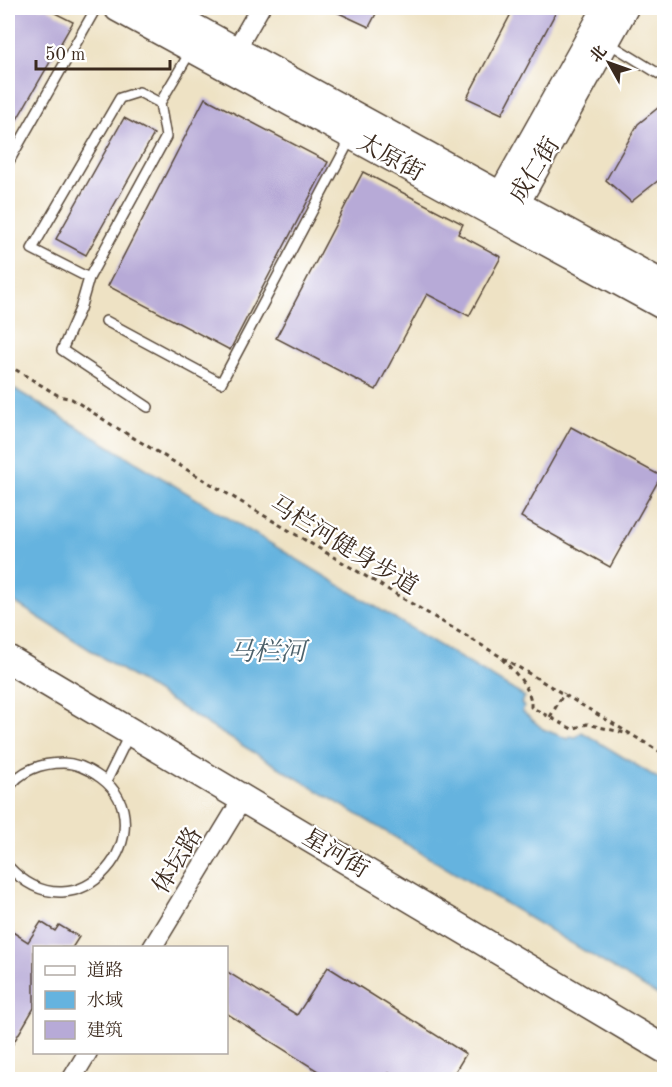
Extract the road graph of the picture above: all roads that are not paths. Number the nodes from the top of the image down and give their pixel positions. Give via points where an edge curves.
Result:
1 (96, 8) edge
2 (118, 8) edge
3 (158, 8) edge
4 (260, 8) edge
5 (605, 8) edge
6 (627, 8) edge
7 (197, 40) junction
8 (608, 42) junction
9 (231, 58) junction
10 (664, 77) edge
11 (160, 103) junction
12 (357, 127) junction
13 (8, 163) edge
14 (506, 205) junction
15 (89, 278) junction
16 (664, 285) edge
17 (664, 306) edge
18 (106, 321) dead end
19 (148, 407) dead end
20 (8, 659) edge
21 (130, 733) junction
22 (106, 782) junction
23 (8, 789) edge
24 (243, 798) junction
25 (8, 866) edge
26 (153, 946) edge
27 (664, 1049) edge
28 (86, 1054) edge
29 (71, 1080) edge

1 - 13 lane
2 - 7 main road, 太原街
3 - 7 main road, 太原街
4 - 9 street
5 - 14 street, 成仁街
6 - 8 street, 成仁街
7 - 9 main road, 太原街
7 - 11 lane
8 - 10 lane
8 - 14 street, 成仁街
9 - 12 main road, 太原街
11 - 15 lane via 166,137
11 - 15 lane via 139,92 120,98 32,249
12 - 14 main road, 太原街
12 - 18 lane via 221,383
14 - 16 main road, 太原街
14 - 17 main road, 太原街
15 - 19 lane via 62,350
20 - 21 main road, 星河街
21 - 22 lane
21 - 24 main road, 星河街
22 - 23 lane via 69,763 47,763 27,771
22 - 25 lane via 118,800 124,820 122,842 114,862 100,878 81,888 60,892 39,889 20,879
24 - 26 street, 体坛路
24 - 27 main road, 星河街
28 - 29 street

